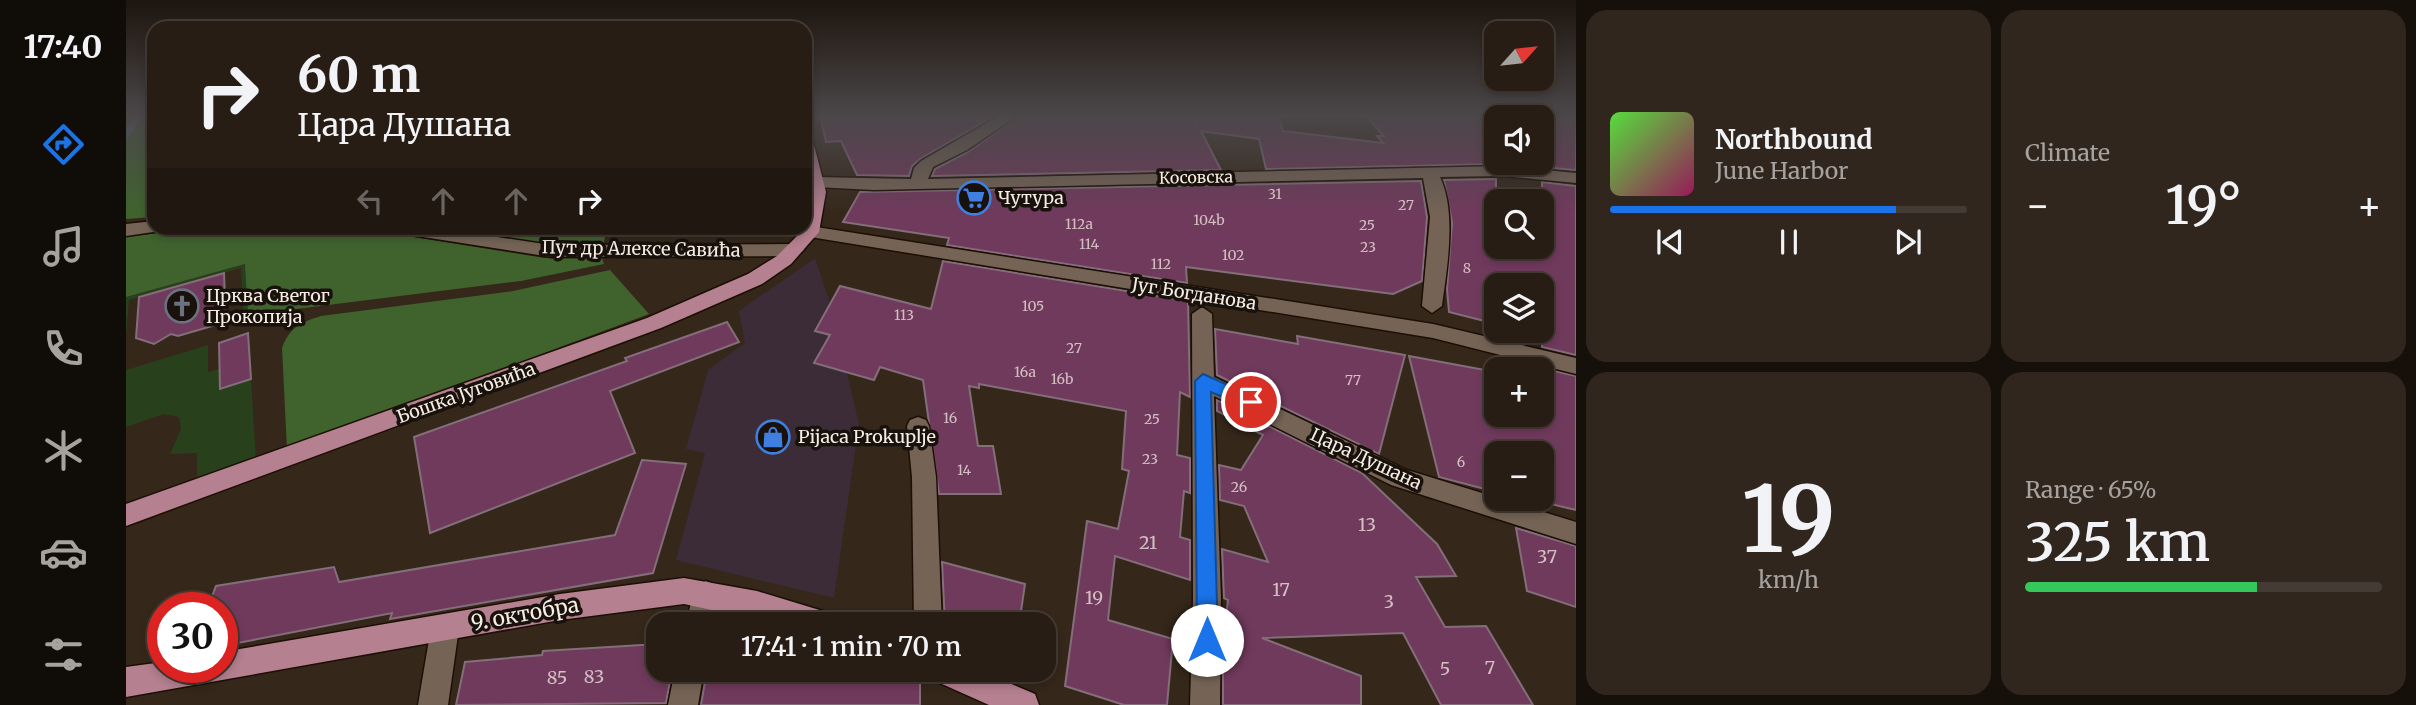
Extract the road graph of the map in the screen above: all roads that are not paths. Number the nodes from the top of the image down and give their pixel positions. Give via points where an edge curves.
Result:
1 (957, 149) edge
2 (812, 167) edge
3 (1429, 172) junction
4 (1576, 178) edge
5 (816, 182) junction
6 (919, 183) junction
7 (812, 225) edge
8 (147, 228) edge
9 (126, 230) edge
10 (812, 232) edge
11 (449, 235) edge
12 (808, 235) edge
13 (796, 250) junction
14 (1432, 306) dead end
15 (1202, 314) dead end
16 (1576, 366) edge
17 (1203, 381) junction
18 (918, 426) dead end
19 (126, 515) edge
20 (1576, 533) edge
21 (706, 594) junction
22 (702, 612) edge
23 (789, 612) edge
24 (928, 612) edge
25 (445, 628) junction
26 (238, 664) edge
27 (147, 679) edge
28 (126, 682) edge
29 (688, 682) edge
30 (971, 682) edge
31 (433, 705) edge
32 (683, 705) edge
33 (1024, 705) edge
34 (1205, 705) edge

1 - 6 street via 922,168
2 - 5 main road
3 - 4 street, Косовска via 1503,171
3 - 6 street, Косовска
3 - 14 street via 1434,177 1438,216
5 - 6 street, Косовска
5 - 7 main road
8 - 9 street
10 - 16 street, Југ Богданова via 1433,331
11 - 13 street, Пут др Алексе Савића via 551,251
12 - 13 main road, Бошка Југовића
13 - 19 main road, Бошка Југовића via 755,279 685,311
15 - 17 street
17 - 20 street, Цара Душана via 1400,478
17 - 34 street
18 - 24 street
21 - 22 street
21 - 23 main road, 9. октобра
21 - 25 main road, 9. октобра via 638,596
25 - 26 main road, 9. октобра
25 - 31 street
27 - 28 main road, 9. октобра
29 - 32 street
30 - 33 main road

